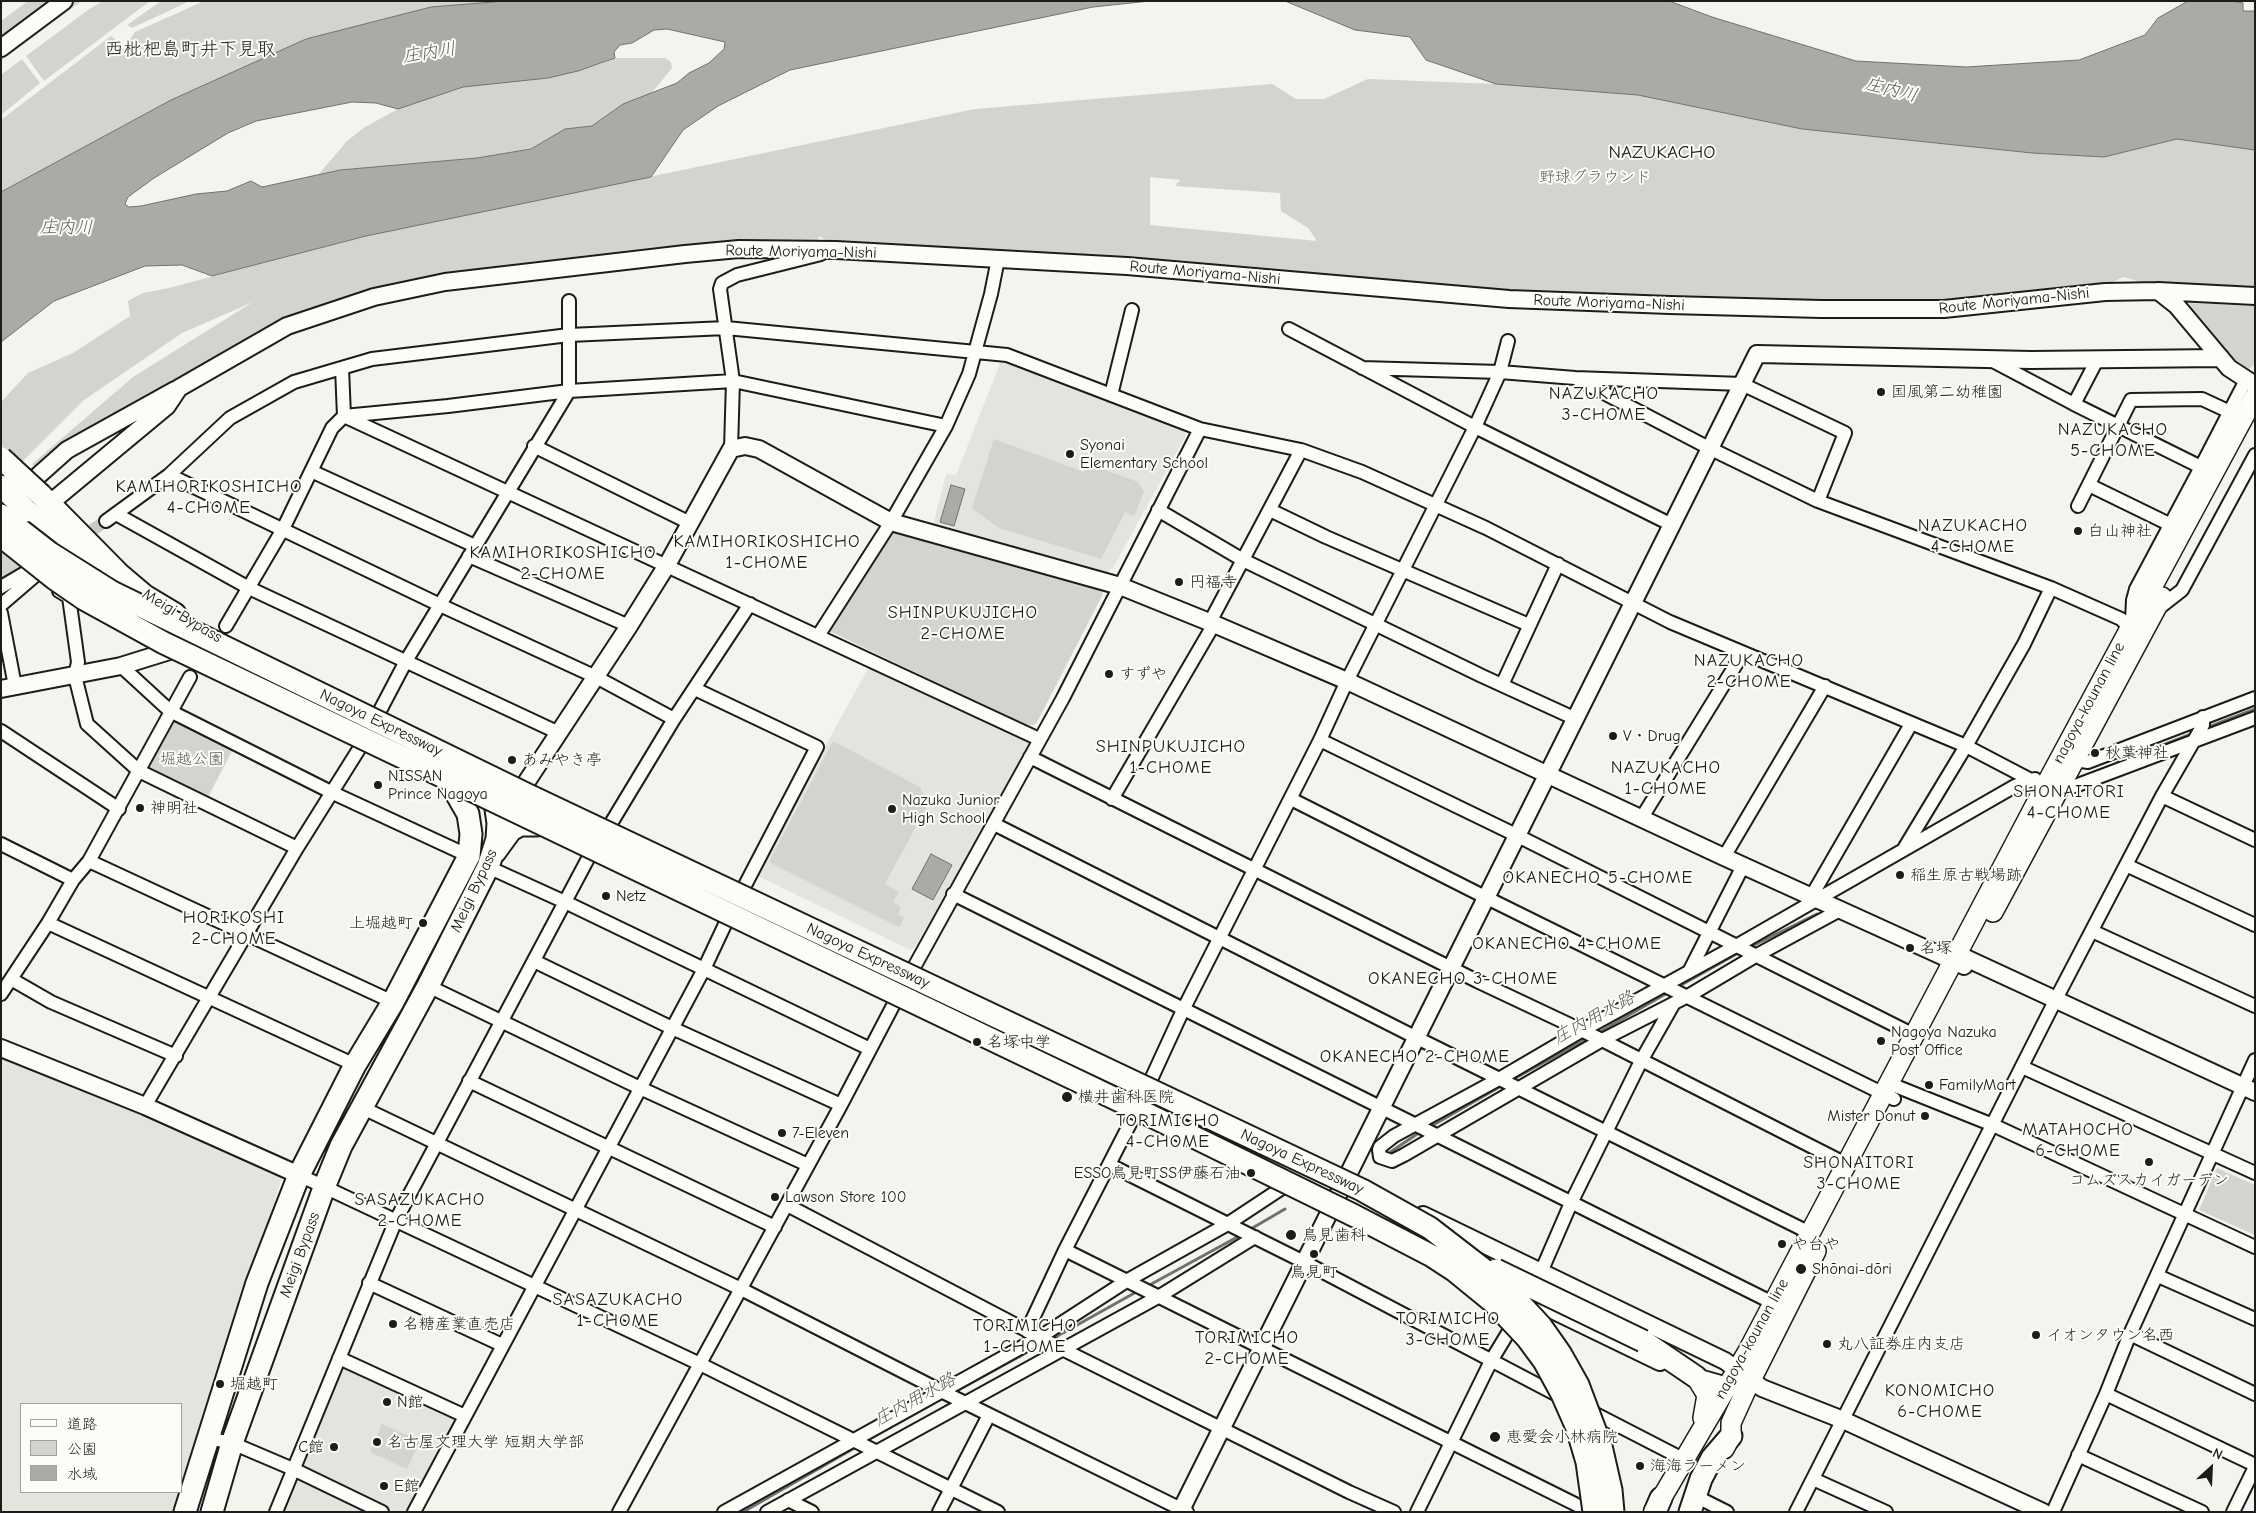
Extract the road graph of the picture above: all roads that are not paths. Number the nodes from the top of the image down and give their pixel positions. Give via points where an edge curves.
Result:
1 (64, 1) edge
2 (1, 48) edge
3 (836, 250) junction
4 (998, 258) junction
5 (2158, 291) junction
6 (2255, 296) edge
7 (569, 301) dead end
8 (1132, 310) dead end
9 (726, 328) junction
10 (1289, 330) dead end
11 (569, 335) junction
12 (1508, 341) dead end
13 (975, 352) junction
14 (2098, 358) junction
15 (2221, 358) junction
16 (1990, 359) junction
17 (342, 368) junction
18 (1362, 368) junction
19 (1500, 372) junction
20 (1575, 378) junction
21 (733, 381) junction
22 (1742, 384) junction
23 (2252, 387) edge
24 (179, 388) junction
25 (569, 391) junction
26 (1111, 395) junction
27 (2074, 404) junction
28 (2230, 412) junction
29 (344, 416) junction
30 (2255, 422) edge
31 (2118, 425) junction
32 (946, 426) junction
33 (1475, 427) junction
34 (1200, 429) junction
35 (534, 446) junction
36 (1710, 448) junction
37 (731, 449) junction
38 (1301, 450) junction
39 (2239, 454) edge
40 (1, 458) edge
41 (2200, 467) junction
42 (311, 471) junction
43 (168, 475) junction
44 (2089, 485) junction
45 (1, 486) edge
46 (506, 492) junction
47 (45, 500) junction
48 (1818, 501) junction
49 (1435, 506) junction
50 (2078, 506) dead end
51 (1, 510) edge
52 (1158, 510) junction
53 (1270, 510) junction
54 (1, 515) edge
55 (30, 515) junction
56 (891, 522) junction
57 (690, 523) junction
58 (2169, 524) junction
59 (1672, 525) junction
60 (283, 529) junction
61 (1, 536) edge
62 (1, 547) edge
63 (472, 551) junction
64 (58, 553) dead end
65 (1243, 560) junction
66 (1558, 564) junction
67 (667, 565) junction
68 (37, 570) junction
69 (1403, 571) junction
70 (1120, 586) junction
71 (1, 587) edge
72 (249, 588) junction
73 (2051, 588) junction
74 (1634, 602) junction
75 (750, 604) junction
76 (1, 605) edge
77 (440, 605) junction
78 (1, 614) edge
79 (1212, 623) junction
80 (1376, 624) junction
81 (1529, 625) junction
82 (226, 626) dead end
83 (629, 626) junction
84 (2130, 627) junction
85 (818, 636) junction
86 (179, 648) junction
87 (1743, 653) junction
88 (406, 662) junction
89 (121, 666) junction
90 (75, 676) junction
91 (596, 676) junction
92 (190, 677) dead end
93 (1346, 681) junction
94 (1502, 685) junction
95 (1826, 686) junction
96 (8, 687) edge
97 (695, 689) junction
98 (2255, 698) edge
99 (170, 710) junction
100 (378, 716) junction
101 (2255, 718) edge
102 (674, 719) junction
103 (1576, 719) junction
104 (2203, 721) junction
105 (1910, 724) junction
106 (1, 731) edge
107 (558, 733) junction
108 (1039, 739) junction
109 (2195, 739) junction
110 (1320, 740) junction
111 (364, 741) junction
112 (1966, 746) junction
113 (451, 754) junction
114 (1030, 757) junction
115 (2075, 760) junction
116 (139, 771) junction
117 (1546, 774) junction
118 (2031, 780) junction
119 (449, 781) junction
120 (2055, 781) junction
121 (333, 792) junction
122 (2162, 796) junction
123 (1291, 798) junction
124 (1112, 800) junction
125 (510, 809) junction
126 (119, 810) junction
127 (1641, 819) junction
128 (537, 824) joint
129 (994, 824) junction
130 (607, 830) junction
131 (1516, 835) junction
132 (2253, 835) edge
133 (1, 844) edge
134 (297, 848) junction
135 (1903, 849) junction
136 (592, 851) junction
137 (469, 856) junction
138 (1724, 858) junction
139 (90, 861) junction
140 (491, 861) junction
141 (2126, 865) junction
142 (1743, 866) junction
143 (1254, 869) junction
144 (73, 880) junction
145 (741, 893) junction
146 (953, 894) junction
147 (1485, 897) junction
148 (1814, 898) junction
149 (565, 902) junction
150 (1840, 910) junction
151 (729, 916) junction
152 (438, 917) junction
153 (48, 923) junction
154 (2255, 925) edge
155 (2092, 931) junction
156 (1710, 932) junction
157 (247, 935) junction
158 (1219, 939) junction
159 (1736, 946) junction
160 (1757, 955) junction
161 (1960, 960) junction
162 (534, 961) junction
163 (704, 968) junction
164 (1450, 968) junction
165 (913, 970) junction
166 (1689, 972) junction
167 (11, 979) junction
168 (428, 986) junction
169 (1667, 986) junction
170 (1, 994) edge
171 (891, 994) junction
172 (209, 998) junction
173 (1681, 998) junction
174 (2056, 999) junction
175 (393, 1002) junction
176 (2255, 1006) edge
177 (1182, 1010) junction
178 (502, 1021) junction
179 (672, 1028) junction
180 (1580, 1030) junction
181 (1914, 1035) junction
182 (1416, 1038) junction
183 (1602, 1040) junction
184 (1, 1048) edge
185 (870, 1049) junction
186 (176, 1056) junction
187 (2255, 1060) edge
188 (1641, 1061) junction
189 (354, 1065) junction
190 (2022, 1067) junction
191 (1499, 1079) junction
192 (470, 1080) junction
193 (1148, 1085) junction
194 (1518, 1087) junction
195 (640, 1088) junction
196 (2249, 1089) edge
197 (1891, 1091) junction
198 (841, 1105) junction
199 (145, 1106) junction
200 (363, 1108) junction
201 (1380, 1108) junction
202 (1137, 1110) junction
203 (1212, 1111) joint
204 (1414, 1125) junction
205 (1993, 1125) junction
206 (1606, 1130) junction
207 (1434, 1135) junction
208 (436, 1142) junction
209 (608, 1146) junction
210 (2211, 1154) junction
211 (1846, 1164) junction
212 (808, 1165) junction
213 (1110, 1166) junction
214 (2255, 1173) edge
215 (299, 1175) junction
216 (1346, 1177) junction
217 (1288, 1184) junction
218 (324, 1185) junction
219 (1571, 1203) junction
220 (1333, 1204) junction
221 (787, 1205) junction
222 (575, 1209) junction
223 (2185, 1214) junction
224 (396, 1220) junction
225 (1226, 1225) junction
226 (775, 1227) junction
227 (1810, 1233) junction
228 (1255, 1238) junction
229 (2255, 1247) edge
230 (1065, 1250) junction
231 (1304, 1262) junction
232 (1542, 1272) junction
233 (2158, 1276) junction
234 (1128, 1280) junction
235 (369, 1283) junction
236 (535, 1286) junction
237 (741, 1289) junction
238 (1158, 1297) junction
239 (1529, 1298) junction
240 (1773, 1303) junction
241 (2255, 1319) edge
242 (1027, 1331) junction
243 (2130, 1334) junction
244 (1040, 1337) junction
245 (502, 1345) junction
246 (1262, 1347) junction
247 (1064, 1350) junction
248 (339, 1358) junction
249 (1491, 1361) junction
250 (700, 1364) junction
251 (1696, 1377) junction
252 (1749, 1382) junction
253 (1726, 1386) junction
254 (943, 1392) junction
255 (2106, 1394) junction
256 (2255, 1394) edge
257 (964, 1402) junction
258 (990, 1415) junction
259 (465, 1416) junction
260 (1844, 1420) junction
261 (1222, 1427) junction
262 (1700, 1431) junction
263 (1731, 1436) joint
264 (208, 1438) junction
265 (852, 1440) junction
266 (1452, 1443) junction
267 (232, 1444) junction
268 (874, 1451) junction
269 (2078, 1454) junction
270 (1683, 1459) junction
271 (2255, 1466) edge
272 (293, 1469) junction
273 (1813, 1479) junction
274 (950, 1488) junction
275 (788, 1500) junction
276 (1656, 1507) edge
277 (1692, 1507) edge
278 (1182, 1511) edge
279 (185, 1512) edge
280 (212, 1512) edge
281 (276, 1512) edge
282 (382, 1512) edge
283 (414, 1512) edge
284 (619, 1512) edge
285 (724, 1512) edge
286 (767, 1512) edge
287 (812, 1512) edge
288 (939, 1512) edge
289 (998, 1512) edge
290 (1394, 1512) edge
291 (1417, 1512) edge
292 (1593, 1512) edge
293 (1613, 1512) edge
294 (1727, 1512) edge
295 (1796, 1512) edge
296 (1886, 1512) edge
297 (2043, 1512) edge
298 (2053, 1512) edge
299 (2202, 1512) edge
300 (2233, 1512) edge

1 - 2 street
3 - 4 street, Route Moriyama-Nishi
3 - 9 street via 744,273 722,284
3 - 24 street, Route Moriyama-Nishi via 730,250 436,284 374,297 287,326
4 - 5 street, Route Moriyama-Nishi via 1509,299 1670,305 1944,309 2105,292
4 - 13 street
5 - 6 street, Route Moriyama-Nishi
5 - 15 street via 2176,306
7 - 11 street
8 - 26 street
9 - 11 street
9 - 13 street
9 - 21 street
10 - 18 street
11 - 17 street via 372,359
11 - 25 street
12 - 19 street
13 - 26 street via 1007,355
13 - 32 street
14 - 15 street
14 - 16 street
14 - 27 street
15 - 23 street
16 - 22 street via 1756,354
16 - 27 street
17 - 29 street
17 - 43 street via 294,382 230,418
18 - 19 street
18 - 33 street
19 - 20 street
19 - 33 street
20 - 22 street
20 - 36 street
21 - 25 street
21 - 32 street
21 - 37 street
22 - 36 street
22 - 48 street via 1845,433
23 - 28 street
23 - 39 main road, nagoya-kounan line
24 - 47 street, Route Moriyama-Nishi via 167,406
24 - 51 street, Route Moriyama-Nishi via 67,450
25 - 29 street
25 - 35 street
26 - 34 street
27 - 31 street
28 - 31 street via 2202,399 2135,398
28 - 41 street
29 - 42 street via 332,428
29 - 46 street
30 - 39 main road, nagoya-kounan line
31 - 41 street
31 - 44 street
32 - 56 street
33 - 49 street
33 - 59 street
34 - 38 street
34 - 52 street
35 - 46 street
35 - 57 street
36 - 48 street
36 - 59 street
37 - 56 street via 745,446 759,449
37 - 57 street
38 - 49 street via 1362,472
38 - 53 street
39 - 84 main road, nagoya-kounan line
39 - 115 main road, nagoya-kounan line
40 - 47 highway, Meigi Bypass, bridge
41 - 58 street
42 - 60 street
42 - 63 street
43 - 60 street
43 - 72 street via 111,518
44 - 50 street
44 - 58 street
45 - 55 highway, Meigi Bypass, bridge
46 - 63 street
46 - 67 street
47 - 100 highway, Meigi Bypass via 145,596 200,630
48 - 73 street
49 - 66 street
49 - 69 street
52 - 65 street
52 - 70 street
53 - 65 street
53 - 69 street
54 - 113 highway, Nagoya Expressway, bridge via 50,553 112,592
55 - 62 street
55 - 86 highway, Meigi Bypass via 121,602
56 - 70 street
56 - 85 street
57 - 67 street
58 - 84 street via 2136,589
59 - 74 street
60 - 72 street
60 - 77 street
61 - 171 highway, Nagoya Expressway, bridge via 55,579 131,626
63 - 77 street
63 - 83 street
64 - 68 street
65 - 79 street
65 - 80 street
66 - 74 street
66 - 81 street
67 - 75 street
67 - 83 street
68 - 71 street
68 - 76 street
68 - 90 street via 69,597 78,662
69 - 80 street
69 - 81 street
70 - 79 street
70 - 108 street
72 - 82 street
72 - 88 street
73 - 84 street via 2122,619
73 - 112 street via 2032,629
74 - 87 street via 1670,622
74 - 103 street
75 - 85 street
75 - 97 street
77 - 88 street
77 - 91 street
78 - 96 street
79 - 93 street
79 - 124 street
80 - 93 street
80 - 94 street
81 - 94 street
83 - 91 street
84 - 120 main road, nagoya-kounan line
85 - 108 street
86 - 89 street
86 - 111 highway, Meigi Bypass via 202,664
87 - 95 street
87 - 127 street
88 - 100 street
88 - 107 street
89 - 90 street
89 - 99 street
90 - 96 street
90 - 116 street via 87,724
91 - 102 street
91 - 107 street
92 - 99 street
93 - 110 street
93 - 117 street
94 - 103 street
95 - 105 street
95 - 138 street
97 - 102 street
97 - 145 street via 817,747
98 - 104 street
99 - 116 street
99 - 121 street
100 - 111 street
100 - 113 highway, Meigi Bypass
101 - 109 street
102 - 130 street
103 - 117 street
104 - 109 street
104 - 115 street via 2088,762
105 - 112 street
105 - 148 street
106 - 126 street
107 - 125 street
108 - 114 street
109 - 120 street via 2075,786
109 - 122 street
110 - 123 street
110 - 131 street
111 - 119 highway, Meigi Bypass
111 - 121 street
112 - 118 street
112 - 135 street
113 - 125 street
113 - 125 highway, Meigi Bypass via 475,769
113 - 193 highway, bridge via 496,787 672,876 1004,1029
113 - 293 highway, Nagoya Expressway, bridge via 1362,1190 1430,1228 1500,1282 1541,1326 1560,1353 1578,1385 1601,1446
114 - 124 street
114 - 129 street
115 - 120 main road, nagoya-kounan line
116 - 126 street
116 - 134 street
117 - 127 street
117 - 131 street
118 - 120 street
118 - 135 street
119 - 125 highway
119 - 137 highway, Meigi Bypass via 468,814 471,834
120 - 161 main road, nagoya-kounan line
121 - 134 street
121 - 137 street
122 - 132 street
122 - 141 street
123 - 143 street
123 - 147 street
124 - 143 street
125 - 128 highway via 520,825
125 - 130 street via 549,803
125 - 140 highway, Meigi Bypass via 502,839
125 - 152 street
126 - 139 street
127 - 138 street
128 - 136 street
129 - 146 street
129 - 158 street
130 - 145 street
131 - 147 street
131 - 156 street
133 - 144 street
134 - 157 street
135 - 148 street
136 - 149 street
136 - 151 street
137 - 152 highway, Meigi Bypass
138 - 142 street
139 - 144 street
139 - 157 street
140 - 149 street
140 - 168 highway, Meigi Bypass
141 - 154 street
141 - 155 street
142 - 148 street
142 - 156 street
143 - 158 street
143 - 164 street
144 - 153 street
145 - 165 street
146 - 165 street
146 - 177 street
147 - 164 street
147 - 169 street
148 - 150 street
148 - 159 street
149 - 162 street
149 - 163 street
150 - 160 street
150 - 161 street
151 - 163 street
151 - 171 street
152 - 175 highway, Meigi Bypass
153 - 167 street
153 - 172 street
155 - 174 street
155 - 176 street
156 - 159 street
156 - 166 street
157 - 172 street
157 - 175 street
158 - 177 street
158 - 182 street
159 - 160 street
159 - 166 street
160 - 173 street
160 - 181 street
161 - 174 street
161 - 181 main road, nagoya-kounan line
161 - 197 main road, nagoya-kounan line
162 - 178 street
162 - 179 street
163 - 179 street
163 - 185 street
164 - 180 street
164 - 182 street
165 - 171 street
165 - 193 street
166 - 169 street
167 - 170 street
167 - 186 street via 51,1002
168 - 178 street
168 - 200 highway, Meigi Bypass
169 - 173 street
169 - 180 street
171 - 185 street
171 - 202 street
171 - 217 highway, Nagoya Expressway, bridge
171 - 251 highway, bridge via 1034,1050 1149,1102 1643,1341
172 - 186 street
172 - 189 street
173 - 183 street
173 - 188 street
173 - 197 street
174 - 190 street
174 - 196 street
175 - 189 highway, Meigi Bypass
177 - 193 street
177 - 201 street
178 - 192 street
178 - 195 street
179 - 195 street
179 - 198 street
180 - 183 street
180 - 191 street
181 - 197 main road, nagoya-kounan line
182 - 191 street
182 - 201 street
183 - 188 street
183 - 194 street
184 - 199 street
185 - 198 street
186 - 199 street
187 - 196 street
188 - 206 street
188 - 211 street
189 - 215 highway, Meigi Bypass
190 - 205 street
190 - 210 street
191 - 194 street
191 - 204 street
192 - 208 street
192 - 209 street
193 - 202 street
193 - 203 highway
194 - 206 street
194 - 207 street
195 - 209 street
195 - 212 street
196 - 210 street
197 - 205 street
197 - 211 main road, nagoya-kounan line
197 - 252 main road, nagoya-kounan line
198 - 212 street
199 - 215 street
200 - 208 street
200 - 218 highway, Meigi Bypass
201 - 204 street
201 - 216 street
202 - 213 street
202 - 217 street
203 - 216 street
204 - 207 street
204 - 207 street via 1386,1142 1379,1150 1380,1157 1392,1161
205 - 223 street
205 - 260 street
206 - 219 street
206 - 227 street
207 - 219 street
208 - 222 street
208 - 224 street
209 - 222 street
209 - 226 street
210 - 214 street
210 - 223 street
211 - 227 main road, nagoya-kounan line
212 - 221 street
213 - 225 street
213 - 230 street
215 - 218 street
215 - 264 highway, Meigi Bypass via 257,1283
216 - 220 street
216 - 232 street
217 - 220 street
217 - 225 street
217 - 292 highway, Nagoya Expressway, bridge via 1432,1256 1474,1286 1510,1319 1544,1362 1577,1428 1587,1462
218 - 224 street
218 - 267 highway, Meigi Bypass
219 - 232 street
219 - 240 street
220 - 231 street
220 - 239 street
221 - 226 street
221 - 242 street
222 - 236 street
222 - 237 street
223 - 229 street
223 - 233 street
224 - 235 street
224 - 236 street
225 - 228 street
225 - 234 street
226 - 237 street
227 - 240 main road, nagoya-kounan line
228 - 231 street
228 - 238 street
230 - 234 street
230 - 242 street
231 - 246 street
231 - 249 street
232 - 239 street
232 - 252 street via 1725,1361
233 - 241 street
233 - 243 street
234 - 238 street
234 - 244 street
235 - 245 street
235 - 248 street
236 - 245 street
236 - 250 street
237 - 250 street
237 - 254 street
238 - 246 street
238 - 247 street
239 - 249 street
239 - 251 street
240 - 252 main road, nagoya-kounan line
242 - 244 street
243 - 255 street
243 - 256 street
244 - 247 street
244 - 254 street
245 - 259 street
246 - 261 street
246 - 266 street
247 - 257 street
247 - 261 street
248 - 259 street
248 - 272 street
249 - 266 street
249 - 270 street
250 - 265 street
250 - 284 street
251 - 253 street
251 - 262 main road via 1707,1395
252 - 253 main road, nagoya-kounan line
252 - 260 street
252 - 263 main road, nagoya-kounan line via 1732,1423
253 - 262 main road, nagoya-kounan line
254 - 257 street
254 - 265 street
255 - 269 street
255 - 271 street
257 - 258 street
257 - 268 street
258 - 274 street
258 - 278 street
259 - 283 street
260 - 273 street
260 - 297 street
261 - 278 street
261 - 290 street
262 - 270 main road, nagoya-kounan line
263 - 277 highway via 1712,1458
264 - 267 street
264 - 279 highway, Meigi Bypass
265 - 268 street
265 - 285 street
266 - 291 street
266 - 292 street
267 - 272 street
267 - 280 highway, Meigi Bypass
268 - 274 street
268 - 275 street
269 - 298 street
269 - 299 street
270 - 276 main road, nagoya-kounan line
271 - 300 street
272 - 281 street
272 - 282 street
273 - 295 street
273 - 296 street
274 - 288 street
274 - 289 street
275 - 286 street
275 - 287 street
277 - 294 street

